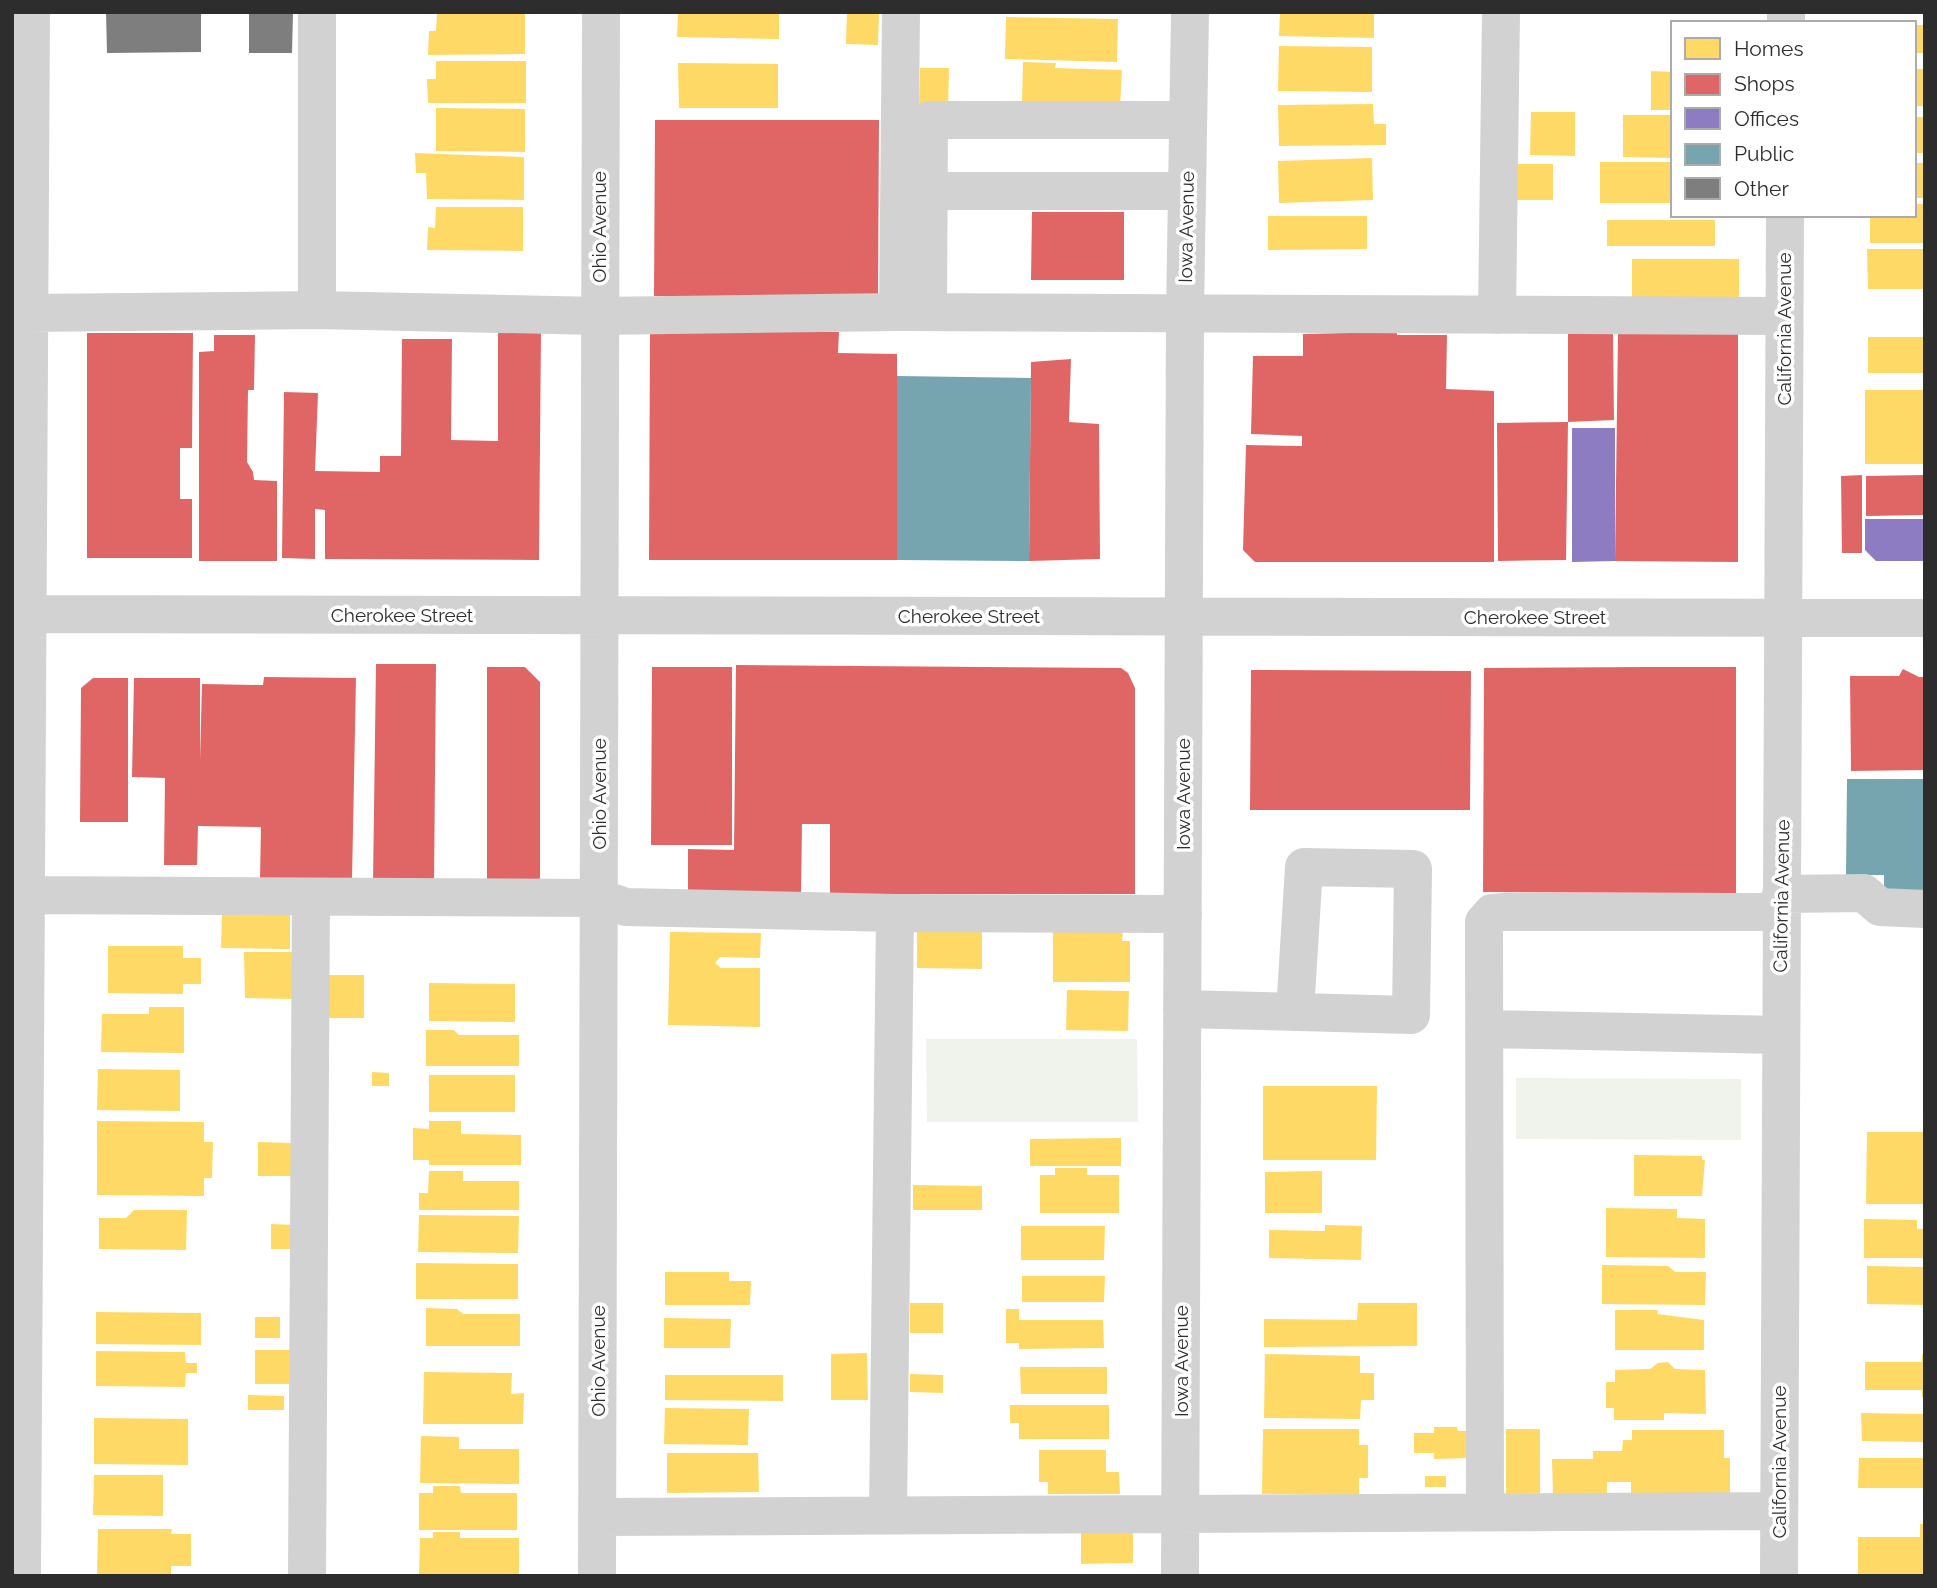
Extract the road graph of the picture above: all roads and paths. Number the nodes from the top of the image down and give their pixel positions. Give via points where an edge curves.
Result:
1 (30, 12) edge
2 (317, 12) edge
3 (601, 12) edge
4 (901, 12) edge
5 (1190, 12) edge
6 (1501, 12) edge
7 (1188, 120) junction
8 (929, 191) junction
9 (1187, 191) junction
10 (1785, 217) edge
11 (317, 310) junction
12 (913, 312) junction
13 (27, 313) junction
14 (1185, 313) junction
15 (1497, 315) junction
16 (598, 316) junction
17 (1784, 316) junction
18 (20, 614) edge
19 (600, 615) junction
20 (1184, 616) junction
21 (1783, 617) junction
22 (1925, 618) edge
23 (25, 895) junction
24 (311, 897) junction
25 (599, 898) junction
26 (1781, 903) junction
27 (1925, 909) edge
28 (895, 914) junction
29 (1182, 914) junction
30 (18, 971) edge
31 (1182, 1009) junction
32 (1295, 1012) junction
33 (1484, 1029) junction
34 (1780, 1035) junction
35 (1779, 1511) junction
36 (1485, 1512) junction
37 (1180, 1514) junction
38 (888, 1515) junction
39 (597, 1517) junction
40 (22, 1576) edge
41 (307, 1576) edge
42 (597, 1576) edge
43 (1180, 1576) edge
44 (1779, 1576) edge

1 - 13 street
2 - 11 street
3 - 16 street, Ohio Avenue
4 - 12 street
5 - 7 street, Iowa Avenue
6 - 15 street
7 - 8 street via 929,120
7 - 9 street, Iowa Avenue
8 - 9 street
8 - 12 street
9 - 14 street, Iowa Avenue
10 - 17 street, California Avenue
11 - 13 street
11 - 16 street
12 - 14 street
12 - 16 street
13 - 18 street
14 - 15 street
14 - 20 street, Iowa Avenue
15 - 17 street
16 - 19 street, Ohio Avenue
17 - 21 street, California Avenue
18 - 19 street, Cherokee Street
18 - 23 street
19 - 20 street, Cherokee Street
19 - 25 street, Ohio Avenue
20 - 21 street, Cherokee Street
20 - 29 street, Iowa Avenue
21 - 22 street, Cherokee Street
21 - 26 street, California Avenue
23 - 24 street
23 - 30 street
24 - 25 street
24 - 41 street
25 - 28 street via 626,907
25 - 39 street, Ohio Avenue
26 - 27 street via 1874,892 1880,907
26 - 33 street via 1492,913 1484,922
26 - 34 street, California Avenue
28 - 29 street
28 - 38 street
29 - 31 street, Iowa Avenue
30 - 40 street
31 - 32 street
31 - 37 street, Iowa Avenue
32 - 32 street via 1411,1015 1413,869 1304,867
33 - 34 street
33 - 36 street
34 - 35 street, California Avenue
35 - 36 street
35 - 44 street, California Avenue
36 - 37 street
37 - 38 street
37 - 43 street, Iowa Avenue
38 - 39 street
39 - 42 street, Ohio Avenue

